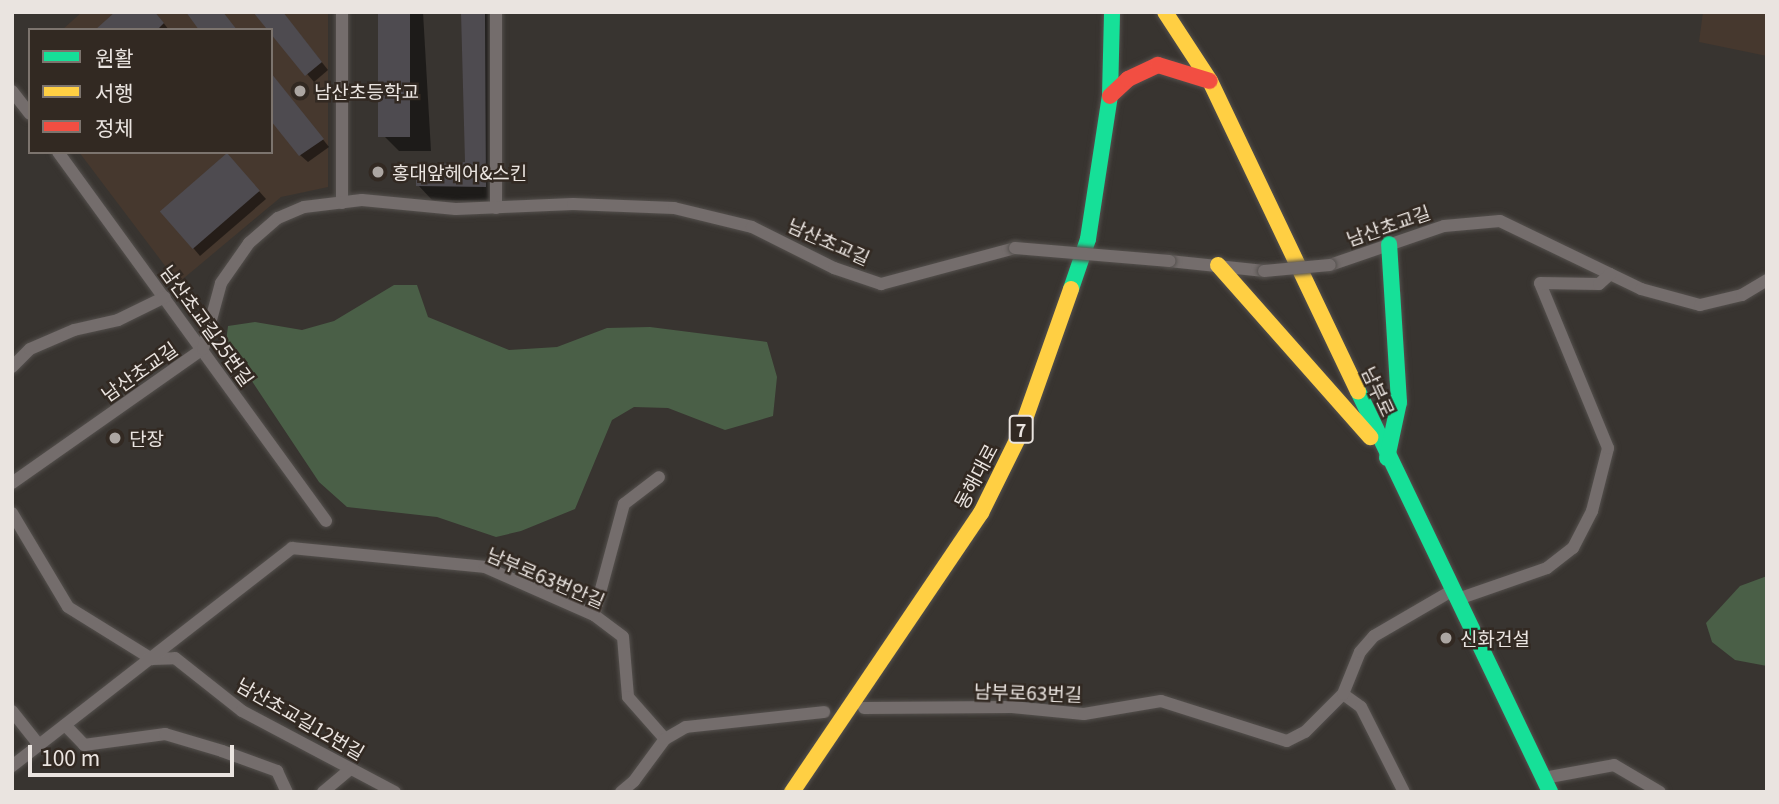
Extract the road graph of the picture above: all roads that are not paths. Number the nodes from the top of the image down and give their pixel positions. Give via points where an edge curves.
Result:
1 (342, 12) edge
2 (496, 12) edge
3 (1112, 12) edge
4 (1165, 12) edge
5 (1210, 81) junction
6 (12, 91) edge
7 (1110, 96) junction
8 (28, 111) edge
9 (59, 154) edge
10 (342, 202) junction
11 (496, 208) junction
12 (1389, 244) junction
13 (1218, 265) junction
14 (1609, 274) junction
15 (1767, 280) edge
16 (164, 297) junction
17 (203, 349) junction
18 (12, 367) edge
19 (1387, 458) junction
20 (659, 477) dead end
21 (12, 483) edge
22 (12, 513) edge
23 (326, 521) dead end
24 (1456, 595) junction
25 (594, 615) junction
26 (152, 659) junction
27 (1343, 694) junction
28 (864, 708) dead end
29 (12, 711) edge
30 (824, 712) dead end
31 (65, 725) junction
32 (665, 739) junction
33 (39, 745) junction
34 (12, 766) edge
35 (350, 769) junction
36 (1547, 785) edge
37 (287, 792) edge
38 (323, 792) edge
39 (395, 792) edge
40 (621, 792) edge
41 (792, 792) edge
42 (1404, 792) edge
43 (1660, 792) edge

1 - 10 street
2 - 11 street
3 - 7 street, 동해대로 / 7
4 - 5 street, 남부로
5 - 7 street via 1158,65 1128,79
5 - 19 street, 남부로
6 - 8 street
7 - 41 street, 동해대로 / 7 via 1088,239 1019,436 981,513
9 - 16 street, 남산초교길25번길
10 - 11 street, 남산초교길
10 - 17 street, 남산초교길 via 304,207 278,218 249,243 221,283
11 - 13 street, 남산초교길, bridge via 573,204 674,208 752,227 834,268 881,284 1015,248
12 - 13 street, 남산초교길, bridge via 1330,265 1264,271
12 - 14 street, 남산초교길 via 1444,226 1500,221
12 - 19 street via 1399,402
13 - 19 street
14 - 15 street, 남산초교길 via 1641,289 1700,305 1742,295
14 - 24 street, 남부로63번길 via 1599,284 1540,283 1608,448 1592,512 1573,548 1547,568
16 - 17 street, 남산초교길25번길
16 - 18 street via 118,320 74,330 30,349
17 - 21 street, 남산초교길
17 - 23 street, 남산초교길25번길
19 - 24 street, 남부로
20 - 25 street via 624,504
22 - 26 street, 남산초교길12번길 via 68,607
24 - 27 street, 남부로63번길 via 1374,636 1354,664
24 - 36 street, 남부로
25 - 26 street, 남부로63번안길 via 485,567 292,548
25 - 32 street, 남부로63번안길 via 623,636 628,697
26 - 31 street
26 - 35 street, 남산초교길12번길 via 175,657 242,711
27 - 28 street, 남부로63번길 via 1306,732 1287,741 1161,701 1084,714 1012,707
27 - 42 street via 1361,707
29 - 33 street
30 - 32 street via 686,727
31 - 33 street
31 - 37 street via 84,745 166,734 211,747 277,771
32 - 40 street
33 - 34 street
35 - 38 street
35 - 39 street, 남산초교길12번길
36 - 43 street via 1614,765

